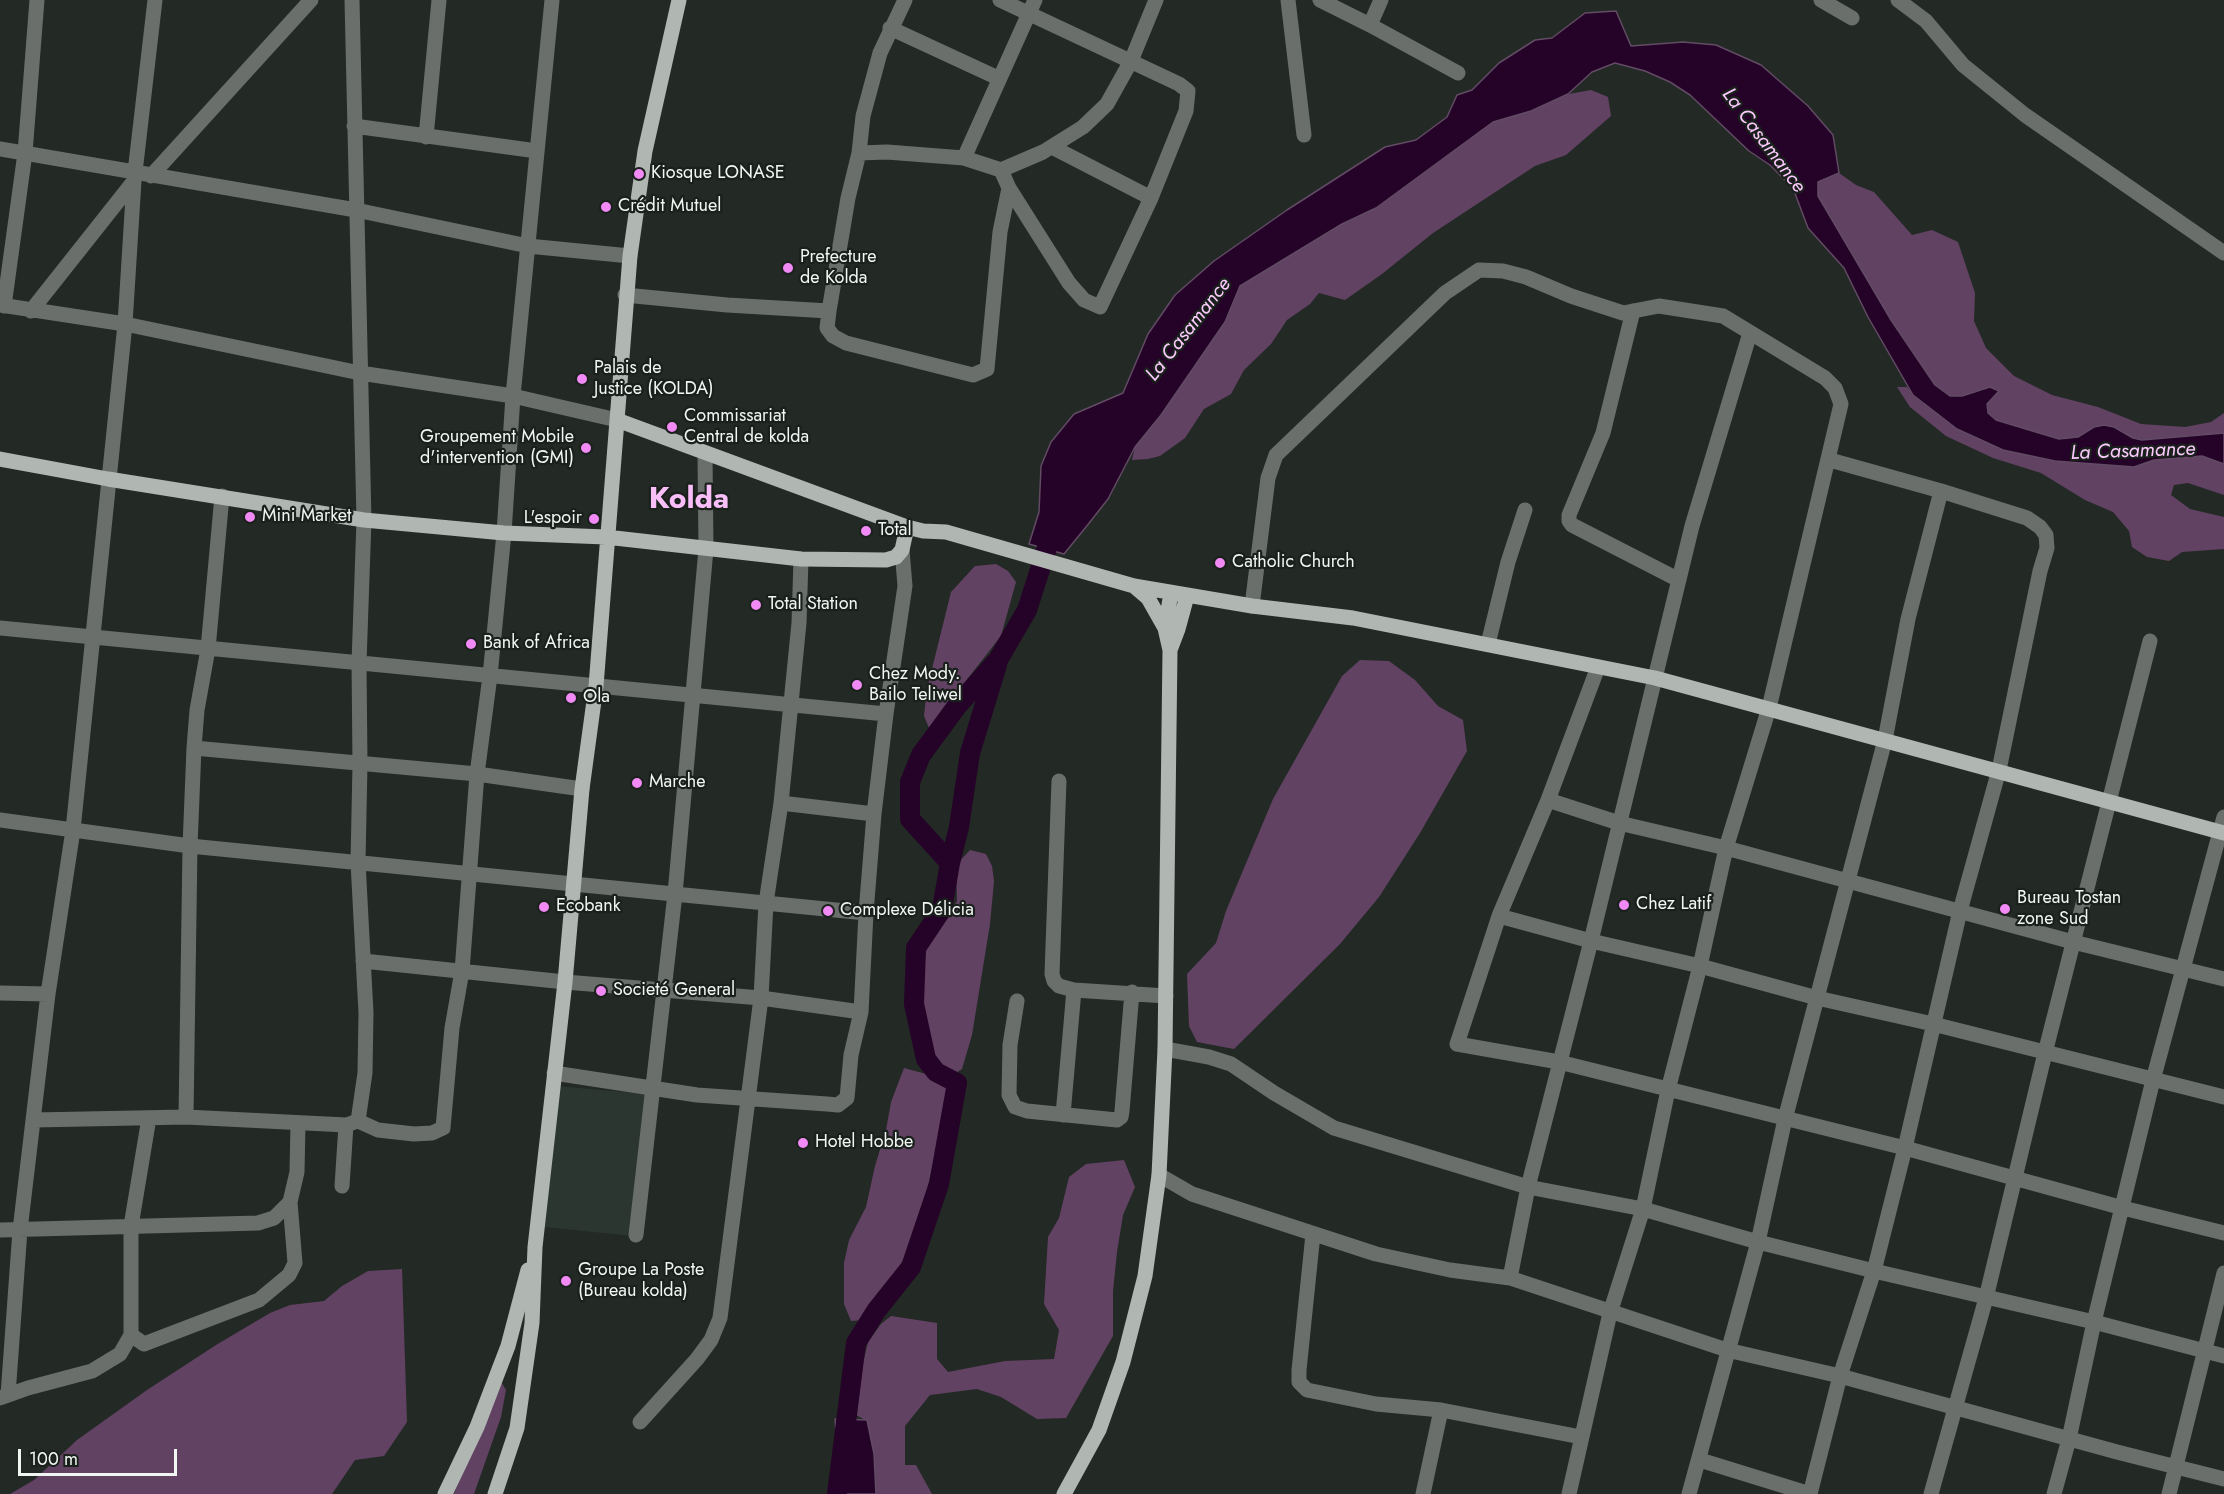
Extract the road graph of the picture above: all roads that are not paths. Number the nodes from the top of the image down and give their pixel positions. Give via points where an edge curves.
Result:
1 (38, 0) edge
2 (155, 0) edge
3 (311, 0) edge
4 (352, 0) edge
5 (439, 0) edge
6 (552, 0) edge
7 (679, 0) edge
8 (905, 0) edge
9 (1000, 0) edge
10 (1035, 0) edge
11 (1156, 0) edge
12 (1288, 0) edge
13 (1320, 0) edge
14 (1381, 0) edge
15 (1821, 0) edge
16 (1898, 0) edge
17 (1916, 6) edge
18 (1028, 15) junction
19 (1852, 18) dead end
20 (1370, 25) junction
21 (890, 28) junction
22 (1131, 61) junction
23 (1458, 73) dead end
24 (998, 78) junction
25 (354, 126) junction
26 (1304, 135) dead end
27 (426, 137) junction
28 (1052, 147) junction
29 (0, 149) edge
30 (537, 151) junction
31 (25, 153) junction
32 (859, 153) junction
33 (964, 158) junction
34 (1001, 170) junction
35 (135, 176) junction
36 (151, 176) junction
37 (1009, 188) junction
38 (1151, 198) junction
39 (356, 210) junction
40 (528, 246) junction
41 (2224, 253) edge
42 (630, 256) junction
43 (626, 295) junction
44 (2, 305) edge
45 (31, 311) junction
46 (829, 311) junction
47 (1633, 311) junction
48 (125, 324) junction
49 (1750, 333) junction
50 (360, 373) junction
51 (513, 396) junction
52 (617, 420) junction
53 (705, 454) junction
54 (0, 459) edge
55 (1830, 460) junction
56 (108, 479) junction
57 (1941, 491) junction
58 (222, 496) junction
59 (1525, 510) dead end
60 (364, 520) junction
61 (907, 527) junction
62 (504, 533) junction
63 (606, 537) junction
64 (706, 549) junction
65 (902, 550) junction
66 (801, 559) junction
67 (1679, 580) junction
68 (1134, 586) junction
69 (1171, 593) junction
70 (1187, 596) junction
71 (1252, 606) junction
72 (0, 628) edge
73 (1165, 628) junction
74 (93, 638) junction
75 (2150, 641) dead end
76 (1488, 644) junction
77 (208, 649) junction
78 (1170, 650) junction
79 (359, 663) junction
80 (1598, 667) junction
81 (490, 676) junction
82 (1655, 678) junction
83 (596, 686) junction
84 (693, 696) junction
85 (790, 705) junction
86 (1769, 708) junction
87 (886, 714) junction
88 (1885, 740) junction
89 (194, 748) junction
90 (360, 764) junction
91 (1999, 770) junction
92 (477, 774) junction
93 (1059, 782) dead end
94 (582, 789) junction
95 (1548, 800) junction
96 (2109, 800) junction
97 (781, 803) junction
98 (874, 814) junction
99 (0, 820) edge
100 (1619, 823) junction
101 (2223, 827) edge
102 (73, 830) junction
103 (190, 846) junction
104 (1726, 849) junction
105 (358, 862) junction
106 (469, 874) junction
107 (1848, 880) junction
108 (574, 882) junction
109 (675, 894) junction
110 (766, 903) junction
111 (1960, 911) junction
112 (866, 913) junction
113 (1499, 916) junction
114 (1591, 941) junction
115 (2073, 942) junction
116 (363, 961) junction
117 (1700, 966) junction
118 (462, 970) junction
119 (2183, 970) junction
120 (2224, 980) edge
121 (565, 982) junction
122 (665, 990) junction
123 (1074, 990) junction
124 (1132, 992) junction
125 (0, 993) edge
126 (48, 994) junction
127 (1166, 996) junction
128 (761, 998) junction
129 (1817, 998) junction
130 (1017, 1001) dead end
131 (861, 1012) junction
132 (1933, 1024) junction
133 (1165, 1048) junction
134 (2044, 1053) junction
135 (1559, 1062) junction
136 (554, 1073) junction
137 (2153, 1080) junction
138 (651, 1089) junction
139 (1668, 1090) junction
140 (749, 1097) junction
141 (2224, 1097) edge
142 (1063, 1115) junction
143 (186, 1117) junction
144 (149, 1118) junction
145 (1785, 1119) junction
146 (34, 1120) junction
147 (352, 1123) junction
148 (298, 1124) junction
149 (1905, 1148) junction
150 (1159, 1175) junction
151 (2014, 1178) junction
152 (342, 1186) dead end
153 (1528, 1187) junction
154 (290, 1202) junction
155 (2123, 1208) junction
156 (1642, 1209) junction
157 (131, 1226) junction
158 (0, 1230) edge
159 (20, 1230) junction
160 (2224, 1233) edge
161 (1313, 1234) junction
162 (636, 1235) dead end
163 (1758, 1242) junction
164 (535, 1247) junction
165 (1874, 1271) junction
166 (2224, 1273) edge
167 (1510, 1278) junction
168 (1986, 1298) junction
169 (1610, 1313) junction
170 (2094, 1322) junction
171 (130, 1335) junction
172 (1727, 1350) junction
173 (2205, 1352) junction
174 (2224, 1356) edge
175 (1840, 1376) junction
176 (4, 1396) edge
177 (1956, 1407) junction
178 (1441, 1410) junction
179 (640, 1422) dead end
180 (1581, 1437) junction
181 (2069, 1439) junction
182 (1700, 1460) junction
183 (2175, 1466) junction
184 (2224, 1479) edge
185 (1574, 1493) edge
186 (445, 1494) edge
187 (495, 1494) edge
188 (1064, 1494) edge
189 (1423, 1494) edge
190 (1689, 1494) edge
191 (1931, 1494) edge
192 (2054, 1494) edge
193 (2169, 1494) edge

1 - 31 street
2 - 35 street
3 - 36 street
4 - 25 street
5 - 27 street
6 - 30 street
7 - 42 main road via 645,151
8 - 21 street
9 - 18 street
10 - 18 street
11 - 22 street
12 - 26 street
13 - 20 street
14 - 20 street
15 - 19 street
16 - 17 street
17 - 41 street via 1963,65 2025,115
18 - 22 street
18 - 24 street
20 - 23 street
21 - 24 street
21 - 32 street via 864,116
22 - 28 street via 1107,104 1083,127
22 - 38 street via 1188,92 1186,111
24 - 33 street
25 - 27 street
25 - 39 street
27 - 30 street
28 - 34 street
28 - 38 street
29 - 31 street
30 - 40 street
31 - 35 street
31 - 44 street
32 - 33 street
32 - 46 street
33 - 34 street
34 - 37 street
35 - 36 street
35 - 45 street
35 - 48 street
36 - 39 street
37 - 38 street via 1070,283 1084,300 1100,307
37 - 46 street via 1000,232 987,369 973,375 846,343 827,328
39 - 40 street
39 - 50 street
40 - 42 street
40 - 51 street
42 - 43 main road
43 - 46 street
43 - 52 main road
44 - 45 street
45 - 48 street
47 - 49 street via 1659,306 1723,316
47 - 67 street via 1603,433 1569,521
47 - 71 street via 1623,313 1503,271 1479,270 1445,293 1276,455 1268,478
48 - 50 street
48 - 56 street
49 - 55 street via 1835,388 1841,404
49 - 67 street
50 - 51 street
50 - 60 street
51 - 52 street
51 - 62 street
52 - 53 main road
52 - 63 main road
53 - 61 main road
53 - 64 street
54 - 56 main road
55 - 57 street
55 - 86 street
56 - 58 main road
56 - 74 street
57 - 88 street via 1908,619
57 - 91 street via 2027,518 2046,535 2047,548
58 - 60 main road
58 - 77 street
59 - 76 street
60 - 62 main road
60 - 79 street
61 - 65 main road
61 - 68 main road via 946,532
62 - 63 main road
62 - 81 street
63 - 64 main road
63 - 83 main road
64 - 66 main road
64 - 84 street
65 - 66 main road via 886,560
65 - 87 street via 905,586
66 - 85 street
67 - 82 street
68 - 69 main road
68 - 73 main road via 1148,598
69 - 70 main road
69 - 73 main road
70 - 71 main road
70 - 78 main road
71 - 76 main road via 1353,618
72 - 74 street
73 - 78 main road
74 - 77 street
74 - 102 street
75 - 96 street
76 - 80 main road
77 - 79 street
77 - 89 street
78 - 127 main road
79 - 81 street
79 - 90 street
80 - 82 main road
80 - 95 street
81 - 83 street
81 - 92 street
82 - 86 main road
82 - 100 street
83 - 84 street
83 - 94 main road
84 - 85 street
84 - 109 street
85 - 87 street
85 - 97 street
86 - 88 main road
86 - 104 street
87 - 98 street
88 - 91 main road
88 - 107 street
89 - 90 street
89 - 103 street
90 - 92 street
90 - 105 street
91 - 96 main road
91 - 111 street
92 - 94 street
92 - 106 street
93 - 123 street via 1052,974 1059,986
94 - 108 main road
95 - 100 street
95 - 113 street
96 - 101 main road
96 - 115 street
97 - 98 street
97 - 110 street
98 - 112 street
99 - 102 street
100 - 104 street
100 - 114 street
101 - 119 street
102 - 103 street
102 - 126 street
103 - 105 street
103 - 143 street
104 - 107 street
104 - 117 street
105 - 106 street
105 - 116 street
106 - 108 street
106 - 118 street
107 - 111 street
107 - 129 street
108 - 109 street
108 - 121 main road
109 - 110 street
109 - 122 street
110 - 112 street
110 - 128 street
111 - 115 street
111 - 132 street
112 - 131 street
113 - 114 street
113 - 135 street via 1457,1044
114 - 117 street
114 - 135 street
115 - 119 street
115 - 134 street
116 - 118 street
116 - 147 street via 365,1073
117 - 129 street
117 - 139 street
118 - 121 street
118 - 147 street via 452,1028 443,1128 414,1134
119 - 120 street
119 - 137 street
121 - 122 street
121 - 136 main road
122 - 128 street
122 - 138 street
123 - 124 street
123 - 142 street
124 - 127 street
124 - 142 street via 1121,1117 1117,1120
125 - 126 street
126 - 146 street
127 - 133 main road
128 - 131 street
128 - 140 street
129 - 132 street
129 - 145 street
130 - 142 street via 1010,1045 1009,1095 1015,1107
131 - 140 street via 847,1098 838,1105
132 - 134 street
132 - 149 street
133 - 150 main road
133 - 153 street via 1231,1064 1335,1128
134 - 137 street
134 - 151 street
135 - 139 street
135 - 153 street
136 - 138 street
136 - 164 main road
137 - 141 street
137 - 155 street
138 - 140 street
138 - 162 street
139 - 145 street
139 - 156 street
140 - 179 street via 720,1318 697,1359
143 - 144 street
143 - 148 street
144 - 146 street
144 - 157 street
145 - 149 street
145 - 163 street
146 - 159 street
147 - 148 street
147 - 152 street
148 - 154 street via 297,1172
149 - 151 street
149 - 165 street
150 - 161 street via 1192,1194
150 - 188 main road via 1145,1276 1123,1362 1099,1430
151 - 155 street
151 - 168 street
153 - 156 street
153 - 167 street
154 - 157 street via 274,1218 258,1223
154 - 171 street via 295,1263 278,1286 259,1300 144,1344
155 - 160 street
155 - 170 street
156 - 163 street
156 - 169 street
157 - 159 street
157 - 171 street
158 - 159 street
159 - 176 street
161 - 167 street via 1376,1254
161 - 178 street via 1299,1382 1307,1390 1376,1404
163 - 165 street
163 - 172 street
164 - 186 main road via 508,1346 477,1427
164 - 187 main road via 532,1323 517,1428
165 - 168 street
165 - 175 street
166 - 173 street
167 - 169 street
168 - 170 street
168 - 177 street
169 - 172 street
169 - 180 street
170 - 173 street
170 - 181 street
171 - 176 street via 120,1354 92,1371
172 - 175 street
172 - 182 street
173 - 174 street
173 - 183 street
175 - 177 street
175 - 182 street via 1810,1494
177 - 181 street
177 - 191 street
178 - 180 street
178 - 189 street
180 - 185 street
181 - 183 street
181 - 192 street
182 - 190 street
183 - 184 street
183 - 193 street

